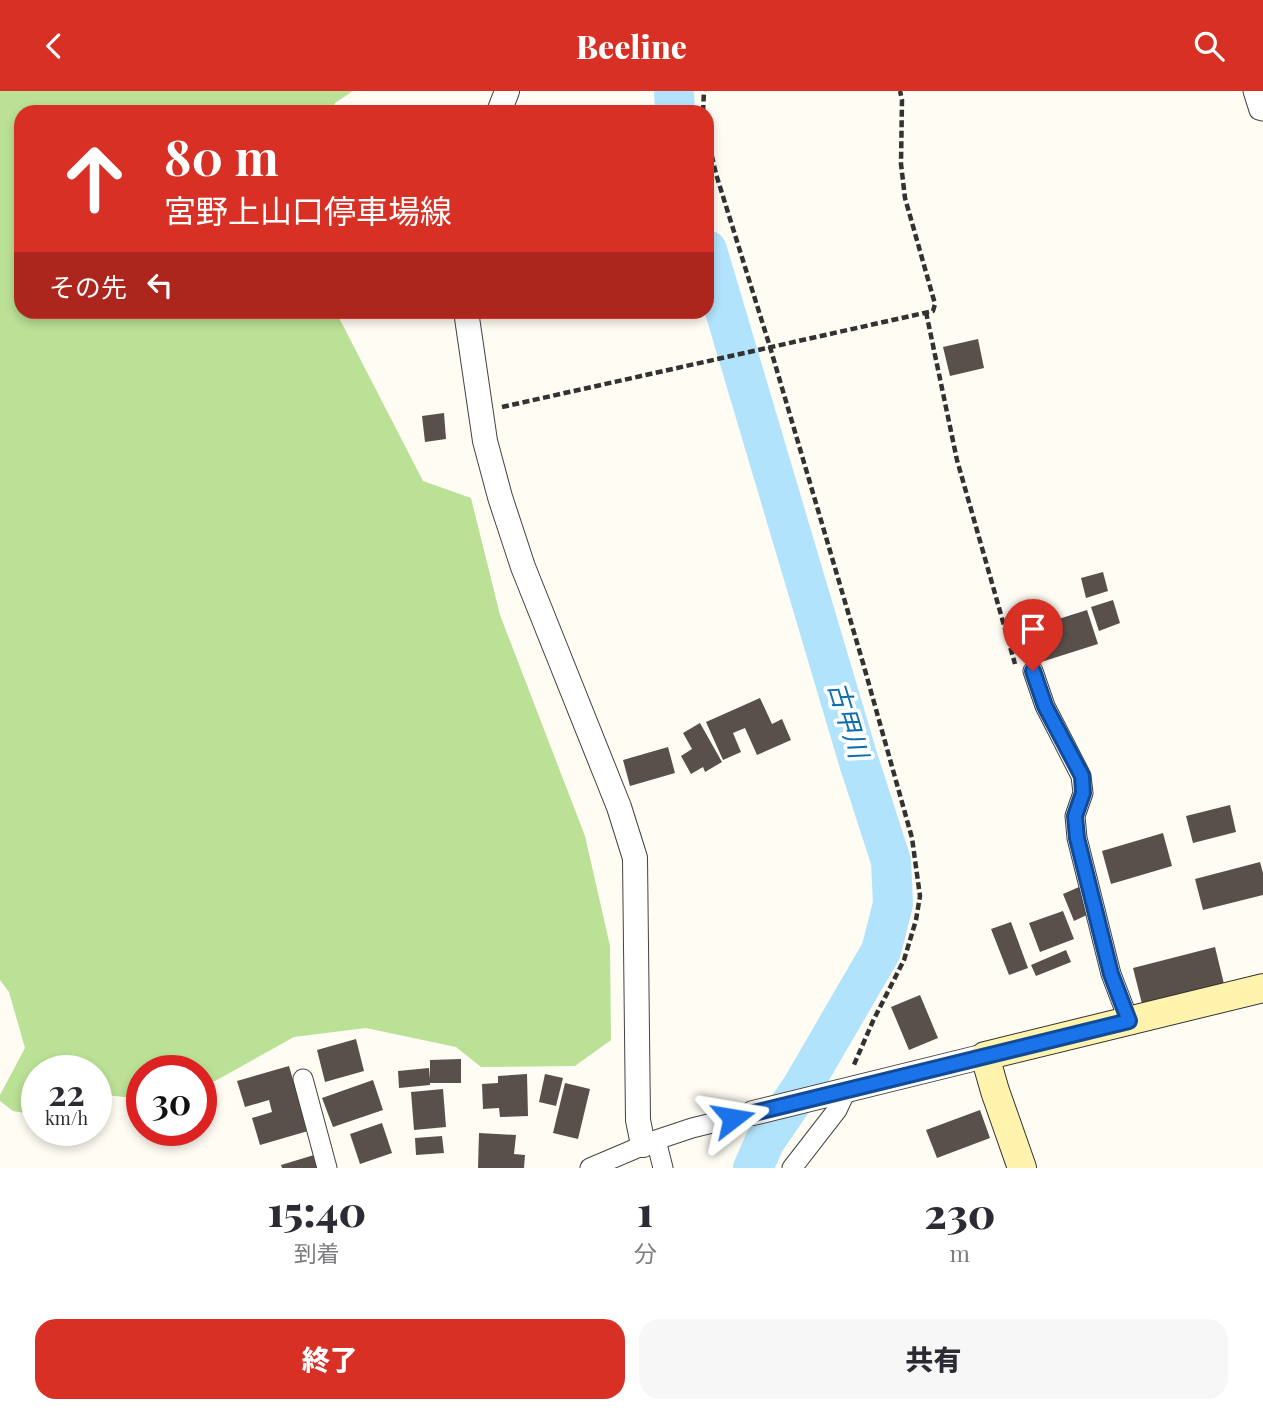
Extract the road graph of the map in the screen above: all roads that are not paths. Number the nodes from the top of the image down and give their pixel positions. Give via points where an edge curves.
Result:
1 (1253, 91) edge
2 (1263, 111) edge
3 (467, 319) edge
4 (1033, 671) road end
5 (1263, 988) edge
6 (1129, 1021) junction
7 (985, 1056) junction
8 (303, 1079) dead end
9 (837, 1093) junction
10 (753, 1113) joint
11 (650, 1142) junction
12 (327, 1168) edge
13 (590, 1168) edge
14 (663, 1168) edge
15 (792, 1168) edge
16 (1022, 1168) edge

1 - 2 street
3 - 11 street via 485,441 500,497 635,858 638,1120
4 - 6 street via 1045,706 1082,776 1083,793 1075,816 1077,838 1111,974
5 - 6 main road
6 - 7 main road
7 - 9 street
7 - 16 main road
8 - 12 street
9 - 10 street
9 - 15 street via 837,1110
10 - 11 street
11 - 13 street
11 - 14 street

